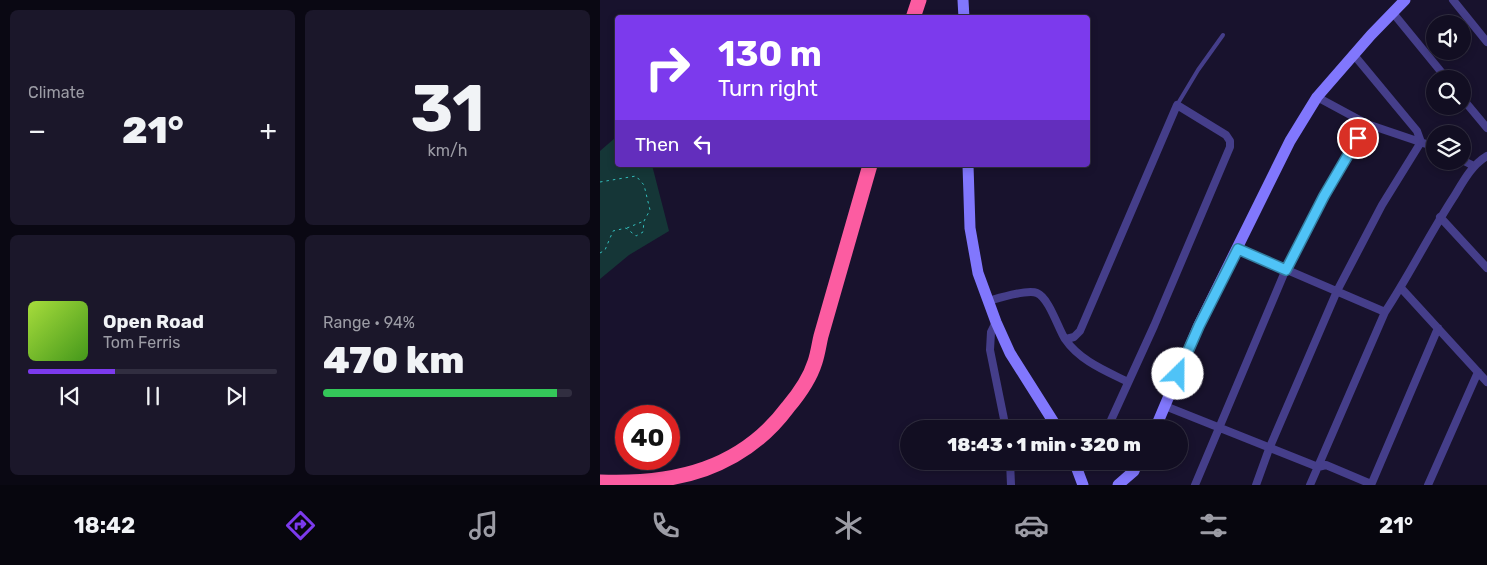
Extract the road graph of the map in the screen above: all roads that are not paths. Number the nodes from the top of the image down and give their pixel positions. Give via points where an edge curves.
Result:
1 (919, 0) edge
2 (963, 0) edge
3 (1404, 0) edge
4 (1453, 0) edge
5 (1392, 13) junction
6 (914, 15) edge
7 (964, 15) edge
8 (1223, 35) dead end
9 (1487, 42) edge
10 (1354, 55) junction
11 (1439, 70) edge
12 (1317, 97) junction
13 (1177, 105) junction
14 (1471, 109) edge
15 (1367, 124) junction
16 (1487, 128) edge
17 (1422, 142) junction
18 (1426, 144) edge
19 (1487, 156) edge
20 (1471, 164) edge
21 (1474, 166) junction
22 (869, 167) edge
23 (968, 167) edge
24 (1440, 217) junction
25 (1238, 249) junction
26 (1487, 268) edge
27 (1286, 270) junction
28 (1401, 288) junction
29 (1337, 291) junction
30 (988, 300) junction
31 (1385, 312) junction
32 (996, 322) junction
33 (1438, 328) junction
34 (821, 336) junction
35 (1066, 339) junction
36 (1478, 372) junction
37 (1128, 382) junction
38 (1487, 382) edge
39 (1165, 406) junction
40 (1004, 420) edge
41 (1052, 420) edge
42 (1111, 420) edge
43 (1159, 420) edge
44 (1219, 428) junction
45 (1269, 449) junction
46 (1318, 467) junction
47 (1010, 470) edge
48 (1080, 470) edge
49 (1134, 470) edge
50 (600, 477) edge
51 (600, 482) edge
52 (1371, 484) edge
53 (1011, 485) edge
54 (1083, 485) edge
55 (1117, 485) edge
56 (1195, 485) edge
57 (1256, 485) edge
58 (1310, 485) edge
59 (1428, 485) edge

1 - 6 highway
2 - 7 street
3 - 5 street
4 - 9 street
5 - 10 street
5 - 11 street
8 - 13 lane
10 - 12 street
10 - 17 street via 1417,131
12 - 15 street
12 - 25 street via 1290,141
13 - 35 street via 1080,331
13 - 37 street via 1226,135 1231,144
14 - 16 street
15 - 17 street
15 - 27 street via 1324,196
17 - 18 street
17 - 29 street via 1382,205
19 - 21 street
20 - 21 street
21 - 24 street
22 - 34 highway
23 - 30 street via 973,256
24 - 26 street
24 - 28 street
25 - 27 street
25 - 39 street via 1199,326
27 - 29 street
27 - 44 street
28 - 31 street
28 - 33 street
29 - 31 street
29 - 45 street
30 - 32 street
30 - 35 street via 1029,292 1039,294 1045,299
31 - 46 street
32 - 40 street via 991,332 990,350
32 - 41 street via 1018,366
33 - 36 street
33 - 52 street
34 - 50 highway via 776,410 729,450 690,467
34 - 51 highway via 815,363 800,392 782,416 730,460 706,471 663,482
35 - 37 street via 1091,363
36 - 38 street
36 - 59 street
37 - 42 street
39 - 43 street
39 - 44 street
44 - 45 street
44 - 56 street
45 - 46 street
45 - 57 street
46 - 52 street via 1326,465
46 - 58 street
47 - 53 street
48 - 54 street
49 - 55 street

